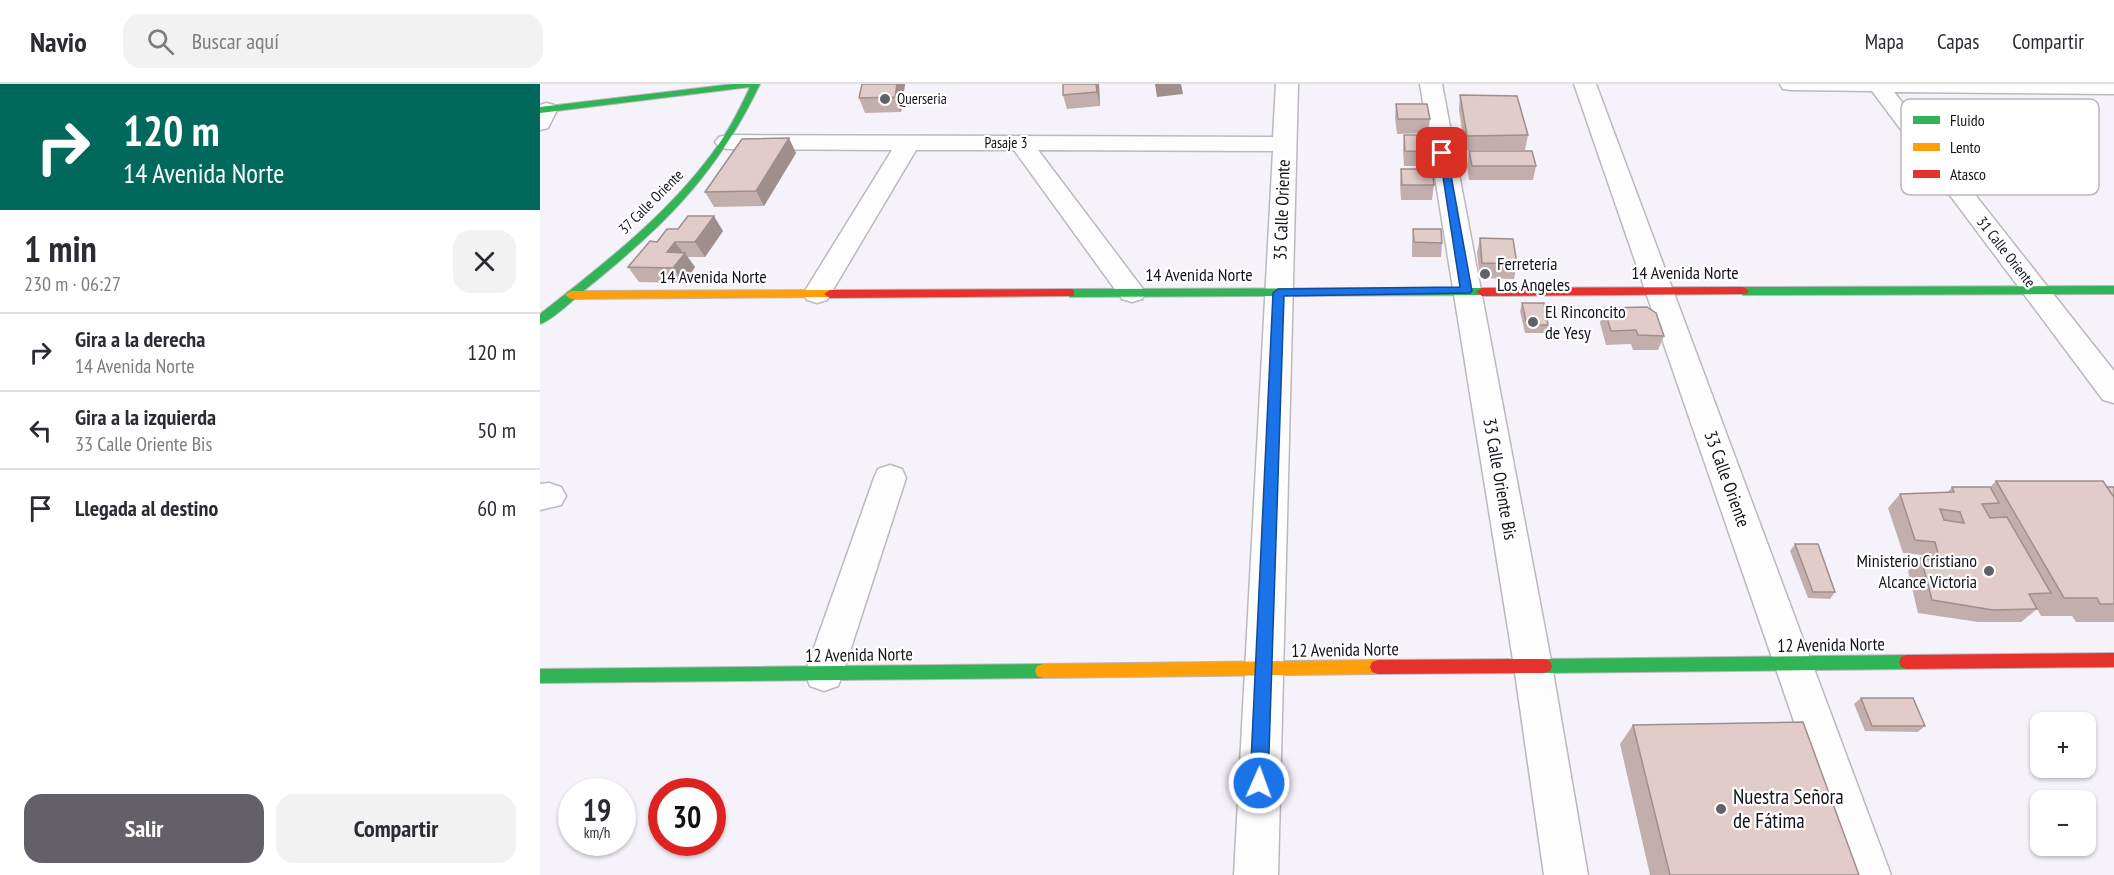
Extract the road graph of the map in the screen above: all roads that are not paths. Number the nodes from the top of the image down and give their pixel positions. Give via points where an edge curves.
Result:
1 (755, 84) edge
2 (1287, 84) edge
3 (1431, 84) edge
4 (1585, 84) edge
5 (1791, 84) edge
6 (1877, 85) edge
7 (2114, 88) edge
8 (542, 114) edge
9 (1901, 116) edge
10 (727, 142) junction
11 (908, 143) junction
12 (1021, 143) junction
13 (1284, 144) junction
14 (1962, 195) edge
15 (2036, 290) junction
16 (2114, 290) edge
17 (1466, 291) junction
18 (1660, 291) junction
19 (1132, 293) junction
20 (1278, 293) junction
21 (817, 294) junction
22 (571, 295) junction
23 (540, 320) edge
24 (2114, 392) edge
25 (890, 478) dead end
26 (2114, 660) edge
27 (1793, 663) junction
28 (1533, 666) junction
29 (1264, 669) junction
30 (824, 673) junction
31 (540, 676) edge
32 (1256, 875) edge
33 (1566, 875) edge
34 (1869, 875) edge

1 - 8 street
1 - 10 street, 37 Calle Oriente
2 - 13 street, 35 Calle Oriente
3 - 17 street, 33 Calle Oriente Bis
4 - 18 street, 33 Calle Oriente
5 - 6 street
6 - 7 street
6 - 9 street, 31 Calle Oriente
10 - 11 street, Pasaje 3
10 - 22 street, 37 Calle Oriente via 662,219
11 - 12 street, Pasaje 3
11 - 21 street
12 - 13 street, Pasaje 3
12 - 19 street
13 - 20 street, 35 Calle Oriente
14 - 15 street, 31 Calle Oriente
15 - 16 street, 14 Avenida Norte
15 - 18 street, 14 Avenida Norte
15 - 24 street, 31 Calle Oriente
17 - 18 street, 14 Avenida Norte
17 - 20 street, 14 Avenida Norte
17 - 28 street, 33 Calle Oriente Bis
18 - 27 street, 33 Calle Oriente
19 - 20 street, 14 Avenida Norte
19 - 21 street, 14 Avenida Norte
20 - 29 street, 35 Calle Oriente
21 - 22 street, 14 Avenida Norte
22 - 23 street, 37 Calle Oriente
25 - 30 street
26 - 27 street, 12 Avenida Norte
27 - 28 street, 12 Avenida Norte
27 - 34 street, 33 Calle Oriente
28 - 29 street, 12 Avenida Norte
28 - 33 street, 33 Calle Oriente Bis
29 - 30 street, 12 Avenida Norte
29 - 32 street, 35 Calle Oriente
30 - 31 street, 12 Avenida Norte

